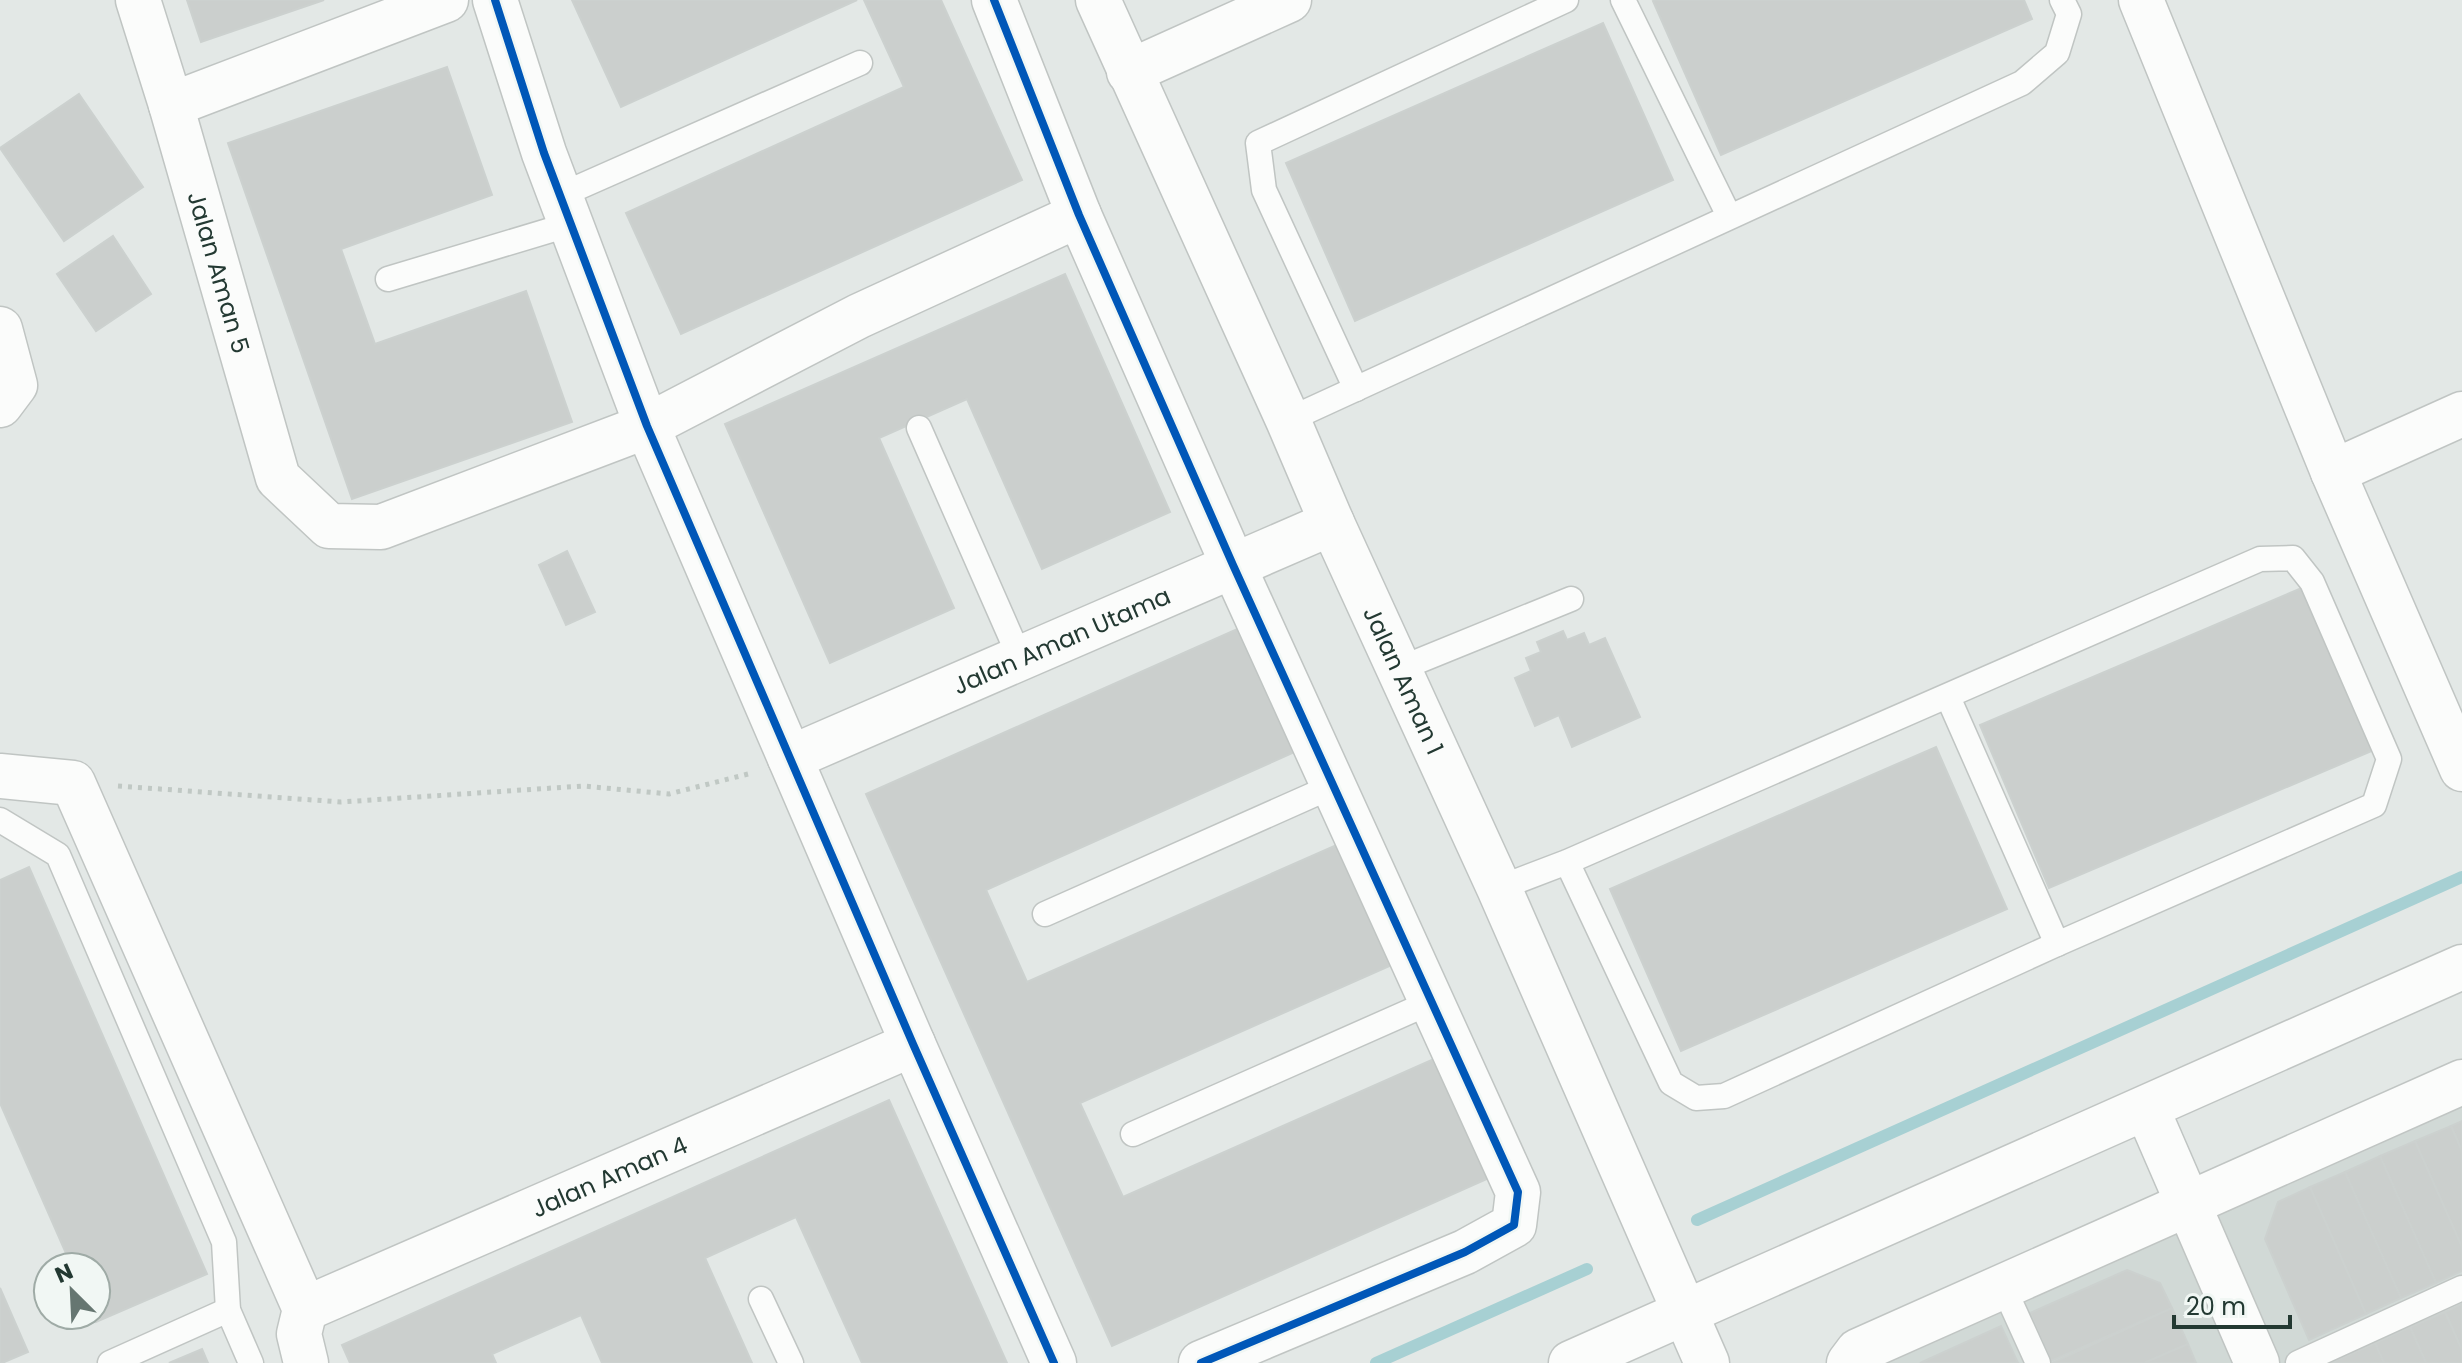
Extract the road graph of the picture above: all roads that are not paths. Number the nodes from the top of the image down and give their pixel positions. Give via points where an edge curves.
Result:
1 (138, 0) edge
2 (446, 0) edge
3 (495, 0) edge
4 (994, 0) edge
5 (1098, 0) edge
6 (1289, 0) edge
7 (1566, 0) edge
8 (1623, 0) edge
9 (2062, 0) edge
10 (2141, 0) edge
11 (860, 63) dead end
12 (1129, 72) junction
13 (171, 105) junction
14 (566, 210) junction
15 (1079, 215) junction
16 (1729, 216) junction
17 (388, 279) dead end
18 (0, 329) edge
19 (1356, 389) junction
20 (0, 405) edge
21 (2462, 414) edge
22 (1288, 420) junction
23 (647, 426) junction
24 (919, 428) dead end
25 (2333, 472) junction
26 (1332, 523) junction
27 (1233, 565) junction
28 (1571, 599) dead end
29 (1020, 658) junction
30 (1399, 669) junction
31 (1948, 697) junction
32 (790, 758) junction
33 (2462, 769) edge
34 (0, 776) edge
35 (1333, 786) junction
36 (0, 820) edge
37 (1567, 862) junction
38 (1499, 888) junction
39 (1045, 914) dead end
40 (2057, 944) junction
41 (2462, 967) edge
42 (1431, 1002) junction
43 (913, 1044) junction
44 (2462, 1082) edge
45 (2147, 1109) junction
46 (1133, 1134) dead end
47 (2188, 1204) junction
48 (2003, 1286) junction
49 (2462, 1288) edge
50 (761, 1299) dead end
51 (305, 1309) junction
52 (228, 1310) junction
53 (1685, 1312) junction
54 (1853, 1357) edge
55 (110, 1363) edge
56 (251, 1363) edge
57 (306, 1363) edge
58 (791, 1363) edge
59 (1054, 1363) edge
60 (1201, 1363) edge
61 (1571, 1363) edge
62 (1707, 1363) edge
63 (2038, 1363) edge
64 (2257, 1363) edge
65 (2298, 1363) edge

1 - 13 street, Jalan Aman 5
2 - 13 street
3 - 14 street
4 - 15 street
5 - 12 street, Jalan Aman 1
6 - 12 street
7 - 19 lane via 1258,143 1264,190
8 - 16 lane
9 - 16 lane via 2069,14 2057,53 2022,83
10 - 25 street
11 - 14 lane
12 - 22 street, Jalan Aman 1
13 - 23 street, Jalan Aman 5 via 278,478 329,526 381,527
14 - 17 lane
14 - 23 street
15 - 23 street via 859,316
15 - 27 street
16 - 19 lane
18 - 20 street via 15,385
19 - 22 lane
21 - 25 street
22 - 26 street, Jalan Aman 1
23 - 32 street
24 - 29 lane
25 - 33 street
26 - 27 street, Jalan Aman Utama
26 - 30 street, Jalan Aman 1
27 - 29 street, Jalan Aman Utama
27 - 35 street
28 - 30 lane
29 - 32 street, Jalan Aman Utama
30 - 38 street, Jalan Aman 1
31 - 37 lane
31 - 40 lane
31 - 40 lane via 2260,559 2293,558 2312,582 2389,759 2374,805
32 - 43 street
34 - 51 street via 73,783
35 - 39 lane
35 - 42 street
36 - 52 lane via 58,855 224,1242
37 - 38 lane
37 - 40 lane via 1671,1083 1696,1098 1724,1096
38 - 53 street, Jalan Aman 1
41 - 45 street
42 - 46 lane
42 - 60 street via 1518,1192 1514,1225 1465,1252
43 - 51 street, Jalan Aman 4
43 - 59 street
44 - 47 street
45 - 47 street
45 - 53 street
47 - 48 street
47 - 64 street
48 - 54 street
48 - 63 lane
49 - 65 lane
50 - 58 lane
51 - 57 street via 299,1334
52 - 55 lane
52 - 56 lane
53 - 61 street
53 - 62 street, Jalan Aman 1

